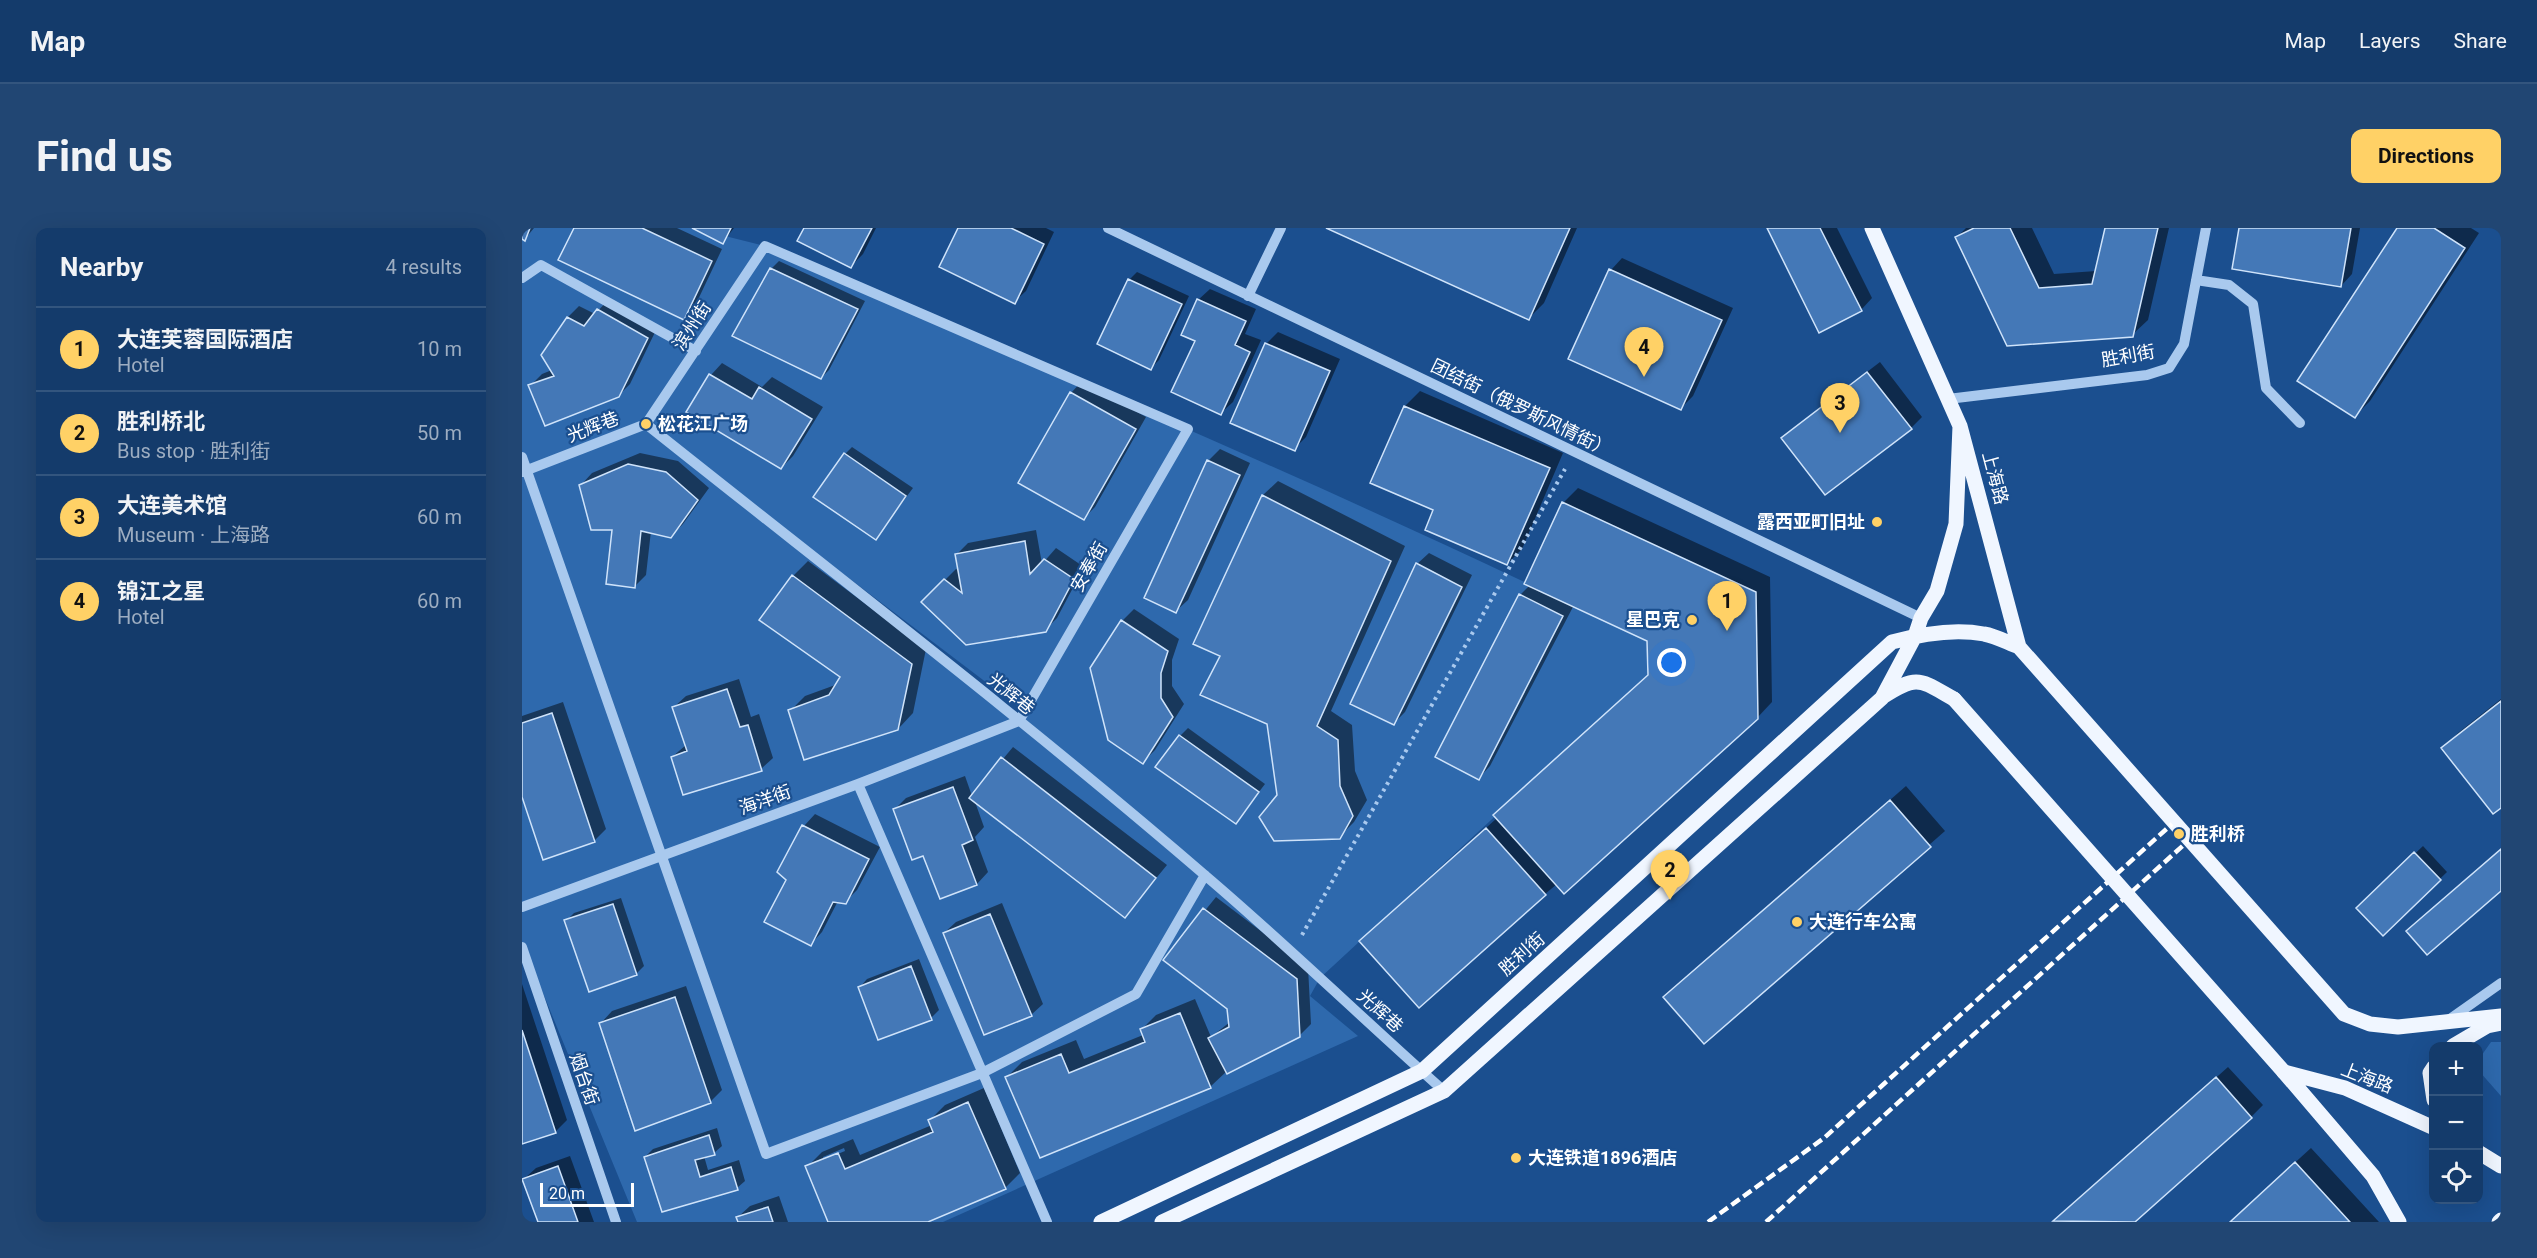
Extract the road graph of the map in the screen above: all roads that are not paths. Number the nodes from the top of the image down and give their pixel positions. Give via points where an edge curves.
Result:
1 (1108, 228) edge
2 (1281, 228) edge
3 (1872, 228) edge
4 (2206, 228) edge
5 (522, 278) edge
6 (2196, 280) junction
7 (1248, 296) junction
8 (696, 351) junction
9 (1948, 399) junction
10 (2300, 423) dead end
11 (646, 424) junction
12 (1960, 426) junction
13 (1188, 429) joint
14 (522, 457) edge
15 (524, 471) edge
16 (1921, 618) junction
17 (1914, 636) junction
18 (2019, 647) junction
19 (1882, 698) junction
20 (1019, 722) junction
21 (858, 784) junction
22 (663, 856) junction
23 (1205, 875) junction
24 (522, 907) edge
25 (522, 947) edge
26 (2501, 983) edge
27 (2501, 1016) edge
28 (2444, 1023) junction
29 (2501, 1023) edge
30 (2461, 1042) edge
31 (1422, 1071) junction
32 (2284, 1072) junction
33 (982, 1073) junction
34 (1444, 1091) junction
35 (2429, 1126) edge
36 (2483, 1155) edge
37 (2501, 1166) edge
38 (616, 1222) edge
39 (1047, 1222) edge
40 (1101, 1222) edge
41 (1162, 1222) edge
42 (2399, 1222) edge

1 - 7 street, 团结街（俄罗斯风情街）
2 - 7 street
3 - 9 main road, 上海路
4 - 6 street, 胜利街
5 - 8 street via 541,265
6 - 9 street, 胜利街 via 2184,344 2169,368 2147,375
6 - 10 street via 2229,285 2253,304 2266,388
7 - 16 street, 团结街（俄罗斯风情街）
8 - 11 street, 滨州街
8 - 13 street, 滨州街 via 765,246
9 - 12 main road, 上海路
11 - 15 street, 光辉巷
11 - 20 street, 光辉巷
12 - 16 main road via 1956,524 1937,591
12 - 18 main road, 上海路
13 - 20 street, 安奉街
14 - 15 street
15 - 22 street
16 - 17 main road
17 - 18 main road via 1946,631 1984,634
17 - 19 main road
17 - 31 main road, 胜利街 via 1892,642
18 - 28 main road via 2344,1014 2370,1024 2398,1027
19 - 32 main road, bridge via 1905,682 1925,682 1954,699
19 - 34 main road
20 - 21 street, 海洋街
20 - 23 street, 光辉巷
21 - 22 street, 海洋街
21 - 33 street
22 - 24 street, 海洋街
22 - 33 street via 765,1154
23 - 31 street, 光辉巷
23 - 33 street via 1136,994
25 - 38 street, 烟台街
26 - 28 street
27 - 28 main road
29 - 30 main road via 2487,1026
31 - 34 street, 光辉巷
31 - 40 main road, 胜利街
32 - 35 main road, 上海路 via 2344,1088
32 - 42 main road via 2373,1176
33 - 39 street
34 - 41 main road
36 - 37 main road

